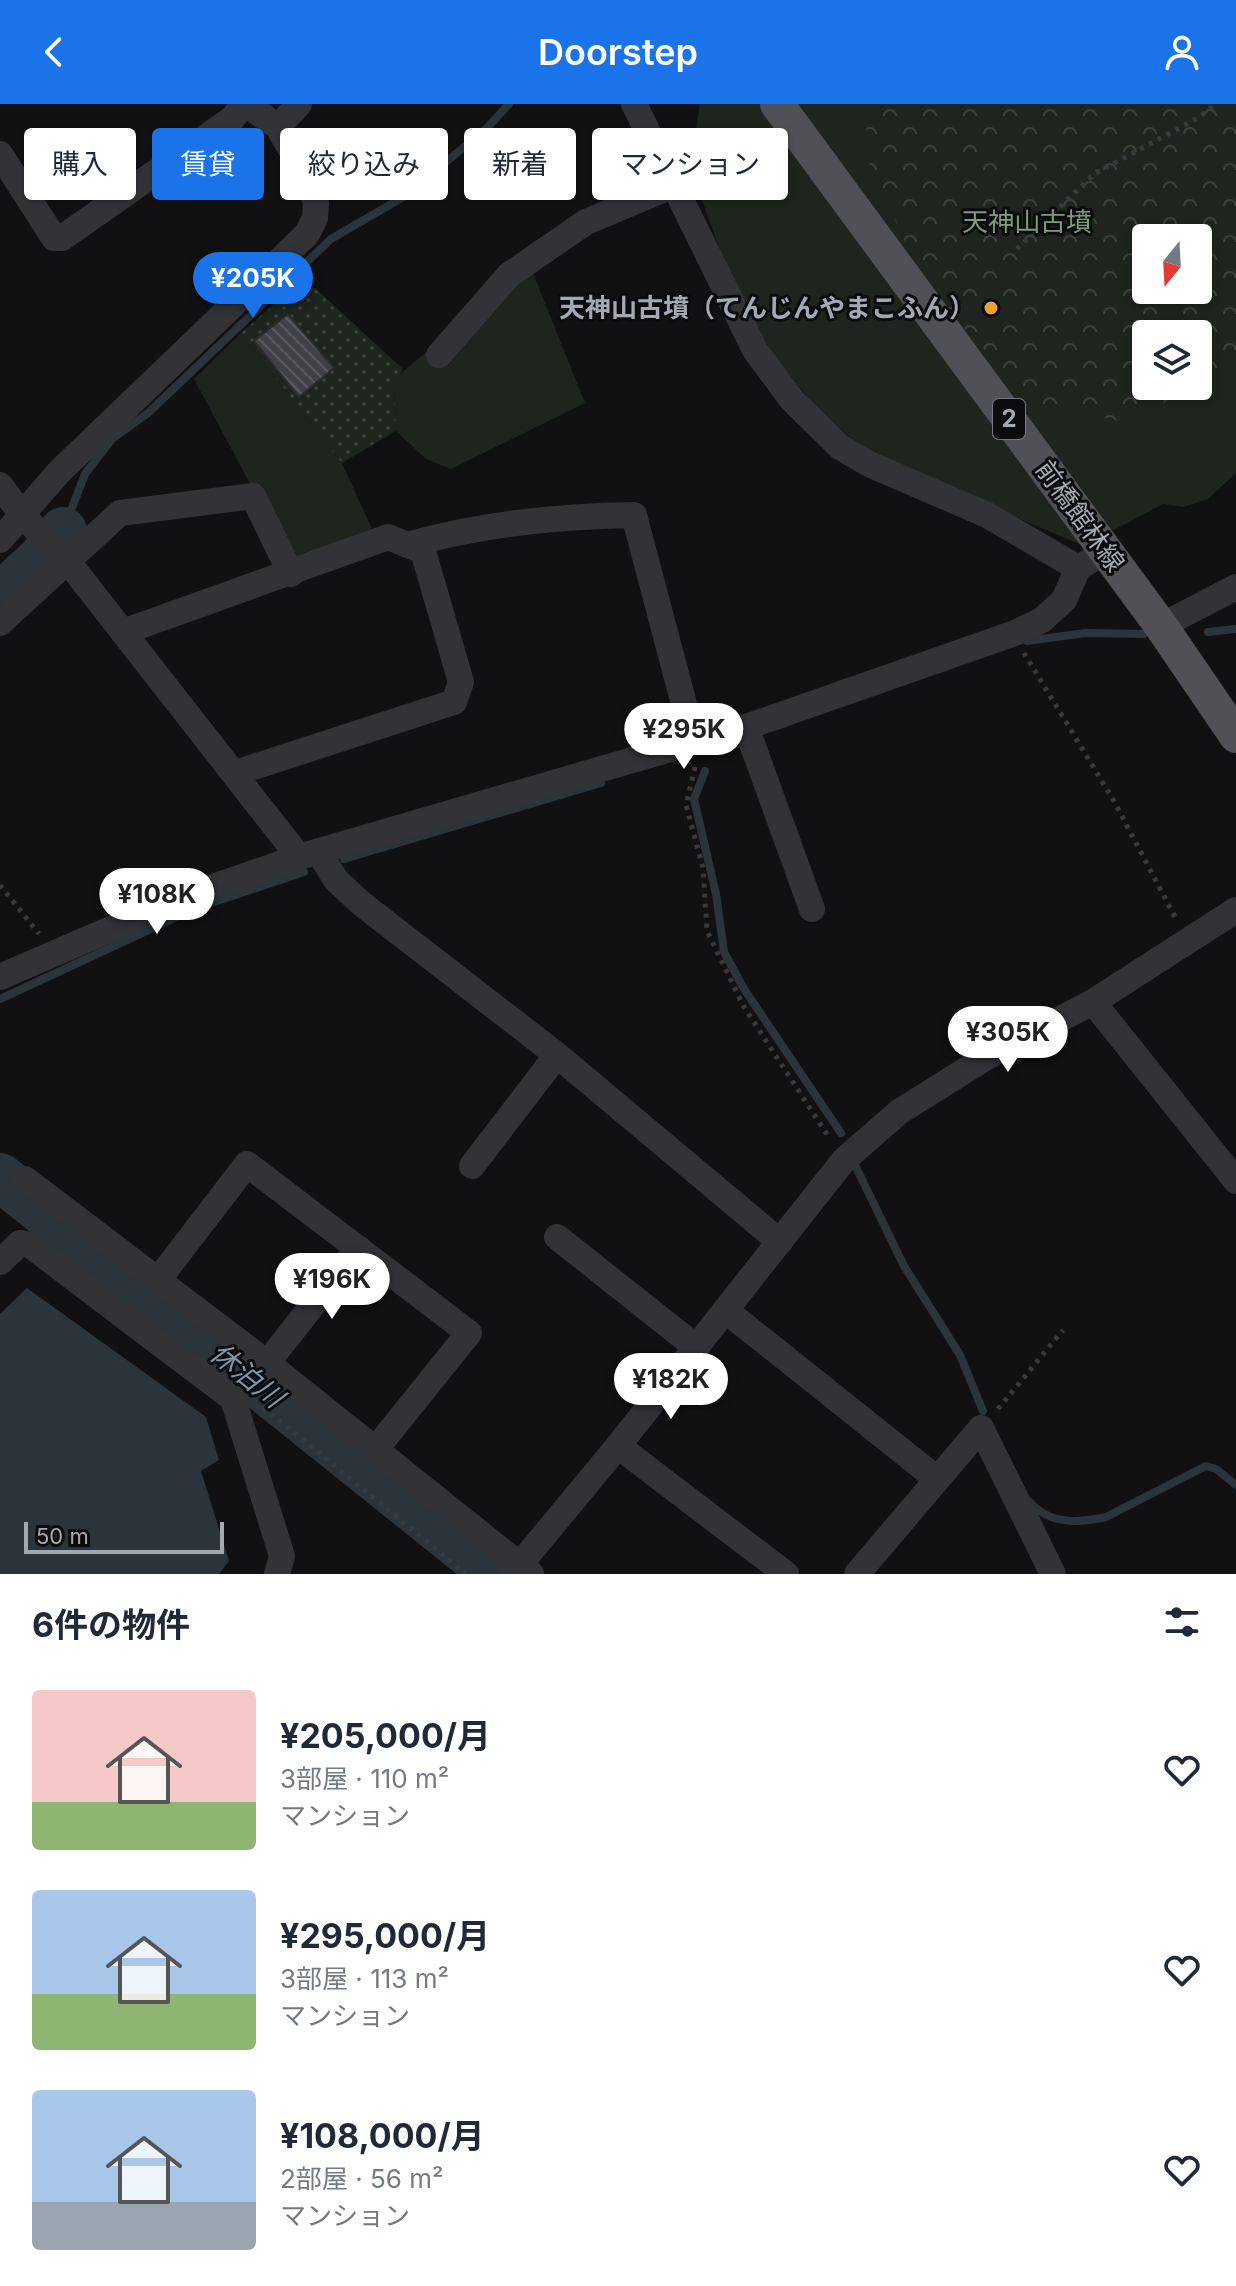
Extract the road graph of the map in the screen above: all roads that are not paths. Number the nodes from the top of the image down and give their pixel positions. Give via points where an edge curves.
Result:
1 (245, 104) edge
2 (299, 104) edge
3 (634, 104) edge
4 (777, 104) edge
5 (278, 127) junction
6 (645, 128) edge
7 (0, 154) edge
8 (639, 200) edge
9 (679, 200) edge
10 (439, 355) dead end
11 (0, 485) edge
12 (23, 516) junction
13 (0, 540) edge
14 (407, 545) junction
15 (1092, 560) junction
16 (69, 563) junction
17 (291, 574) junction
18 (1236, 587) edge
19 (0, 623) edge
20 (1161, 626) junction
21 (123, 632) junction
22 (746, 727) junction
23 (1236, 736) edge
24 (695, 753) junction
25 (235, 773) junction
26 (309, 854) junction
27 (812, 909) dead end
28 (1236, 910) edge
29 (0, 977) edge
30 (1093, 1002) junction
31 (557, 1055) junction
32 (472, 1166) dead end
33 (25, 1179) dead end
34 (1236, 1181) edge
35 (557, 1237) dead end
36 (780, 1242) junction
37 (358, 1248) junction
38 (0, 1262) edge
39 (158, 1280) junction
40 (725, 1310) junction
41 (697, 1348) junction
42 (267, 1363) junction
43 (618, 1446) junction
44 (375, 1450) junction
45 (937, 1479) junction
46 (519, 1571) edge
47 (277, 1574) edge
48 (786, 1574) edge
49 (857, 1574) edge
50 (1053, 1574) edge

1 - 5 street
1 - 7 street via 232,119 62,238 54,238
2 - 5 street
3 - 6 street
4 - 15 main road, 前橋館林線 / 2
5 - 12 street via 316,203 307,234 59,472
8 - 10 street via 586,222 509,275
9 - 15 street via 755,350 783,389 840,447
11 - 12 street
12 - 13 street
12 - 16 street
14 - 17 street via 388,537
14 - 24 street via 454,532 566,516 634,515
14 - 25 street via 423,551 461,682 454,702
15 - 20 main road, 前橋館林線 / 2
15 - 22 street via 1064,600 1042,620
16 - 17 street via 120,513 253,496
16 - 19 street
16 - 21 street
17 - 21 street
18 - 20 street
20 - 23 main road, 前橋館林線 / 2
21 - 25 street
22 - 24 street
22 - 27 street
24 - 26 street
25 - 26 street
26 - 29 street via 187,896
26 - 31 street via 362,904
28 - 30 street
30 - 34 street
30 - 36 street via 985,1058 899,1112 844,1160
31 - 32 street
31 - 36 street
33 - 39 street
35 - 41 street
36 - 40 street
37 - 39 street via 247,1164
37 - 42 street
37 - 44 street via 469,1333
38 - 47 street via 20,1243 30,1245 233,1399 282,1556
39 - 42 street
40 - 41 street
40 - 45 street
41 - 43 street
42 - 44 street
43 - 46 street
43 - 48 street
44 - 46 street
45 - 49 street
45 - 50 street via 981,1428

